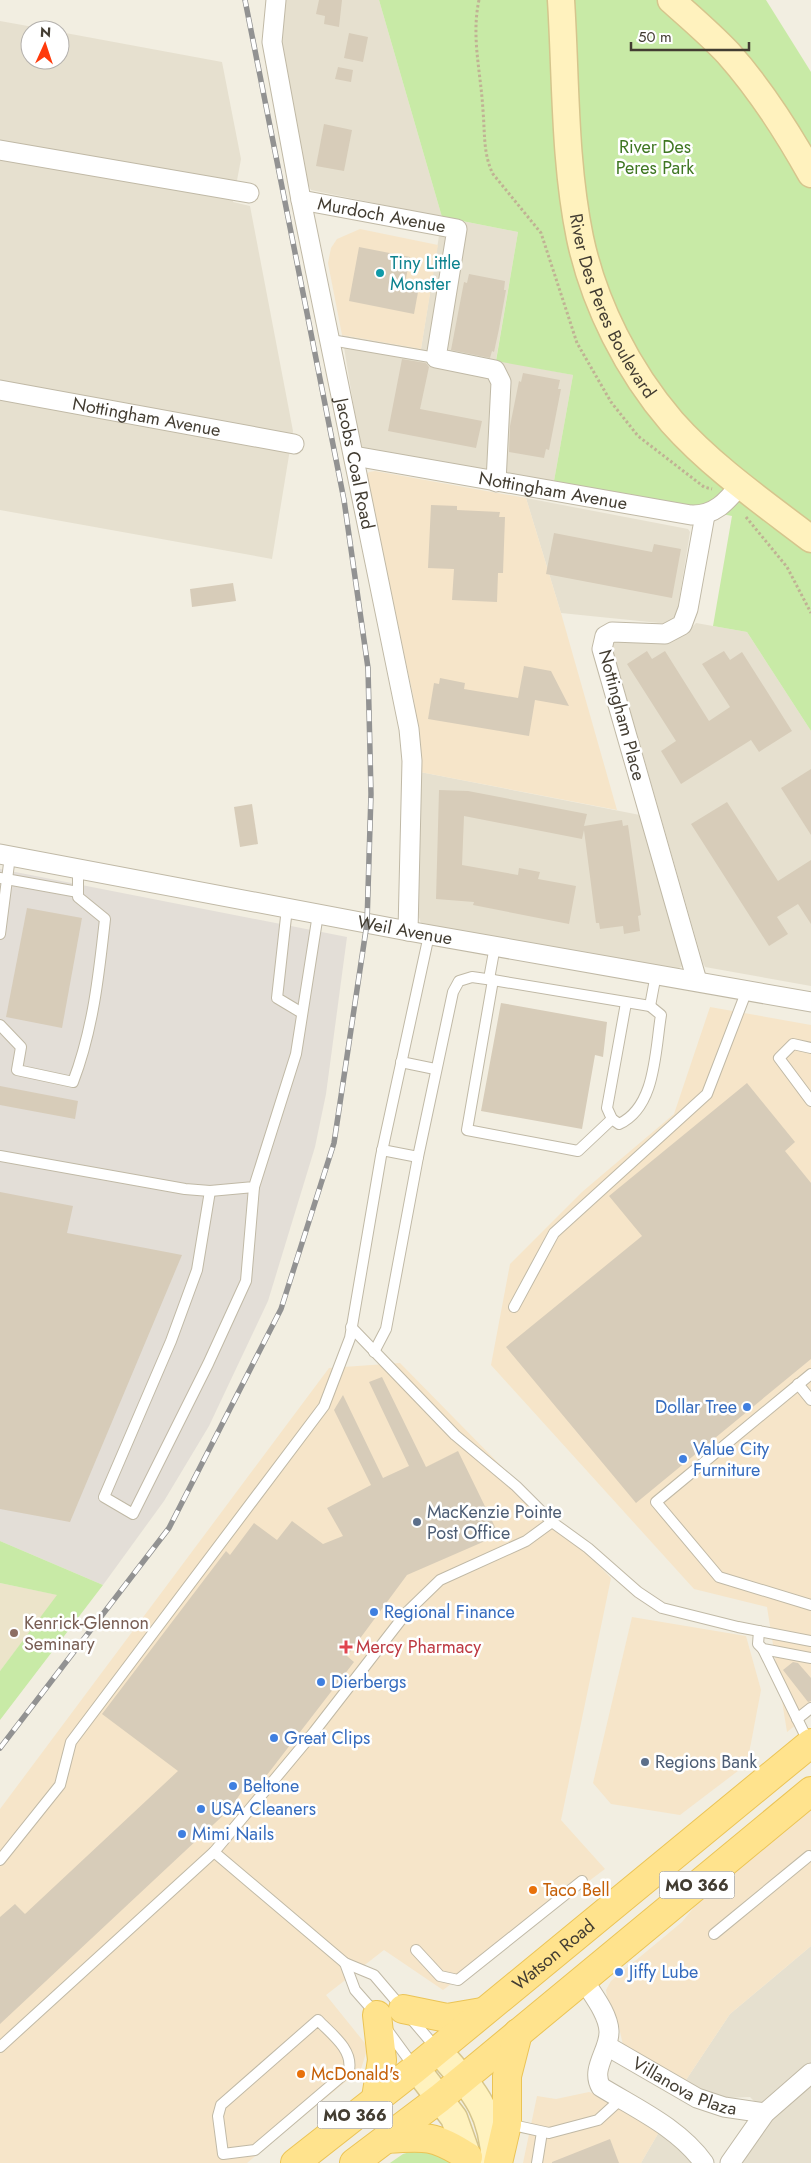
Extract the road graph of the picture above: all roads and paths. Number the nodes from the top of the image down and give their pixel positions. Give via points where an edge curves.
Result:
1 (276, 0) edge
2 (479, 0) edge
3 (561, 0) edge
4 (671, 0) edge
5 (0, 150) edge
6 (811, 174) edge
7 (249, 193) dead end
8 (301, 200) junction
9 (331, 340) junction
10 (436, 358) junction
11 (0, 390) edge
12 (294, 444) dead end
13 (354, 456) junction
14 (496, 482) junction
15 (729, 487) junction
16 (705, 515) junction
17 (744, 515) dead end
18 (811, 539) edge
19 (811, 613) edge
20 (5, 855) edge
21 (78, 868) junction
22 (4, 879) edge
23 (78, 892) junction
24 (287, 908) junction
25 (318, 914) junction
26 (408, 931) junction
27 (0, 934) edge
28 (429, 934) junction
29 (495, 946) junction
30 (656, 974) junction
31 (491, 980) junction
32 (697, 981) junction
33 (746, 990) junction
34 (811, 1002) edge
35 (626, 1003) junction
36 (650, 1006) junction
37 (302, 1012) junction
38 (0, 1025) edge
39 (811, 1048) edge
40 (401, 1062) junction
41 (435, 1069) junction
42 (811, 1102) edge
43 (612, 1119) junction
44 (382, 1150) junction
45 (0, 1156) edge
46 (418, 1157) junction
47 (254, 1187) junction
48 (210, 1191) junction
49 (514, 1307) dead end
50 (352, 1328) junction
51 (374, 1352) junction
52 (811, 1374) edge
53 (798, 1384) junction
54 (811, 1400) edge
55 (552, 1522) junction
56 (811, 1605) edge
57 (759, 1631) junction
58 (811, 1641) edge
59 (763, 1648) junction
60 (811, 1658) edge
61 (811, 1708) edge
62 (797, 1719) junction
63 (810, 1743) edge
64 (811, 1791) edge
65 (214, 1852) junction
66 (809, 1856) dead end
67 (0, 1860) edge
68 (582, 1881) dead end
69 (714, 1934) dead end
70 (416, 1950) dead end
71 (345, 1962) junction
72 (583, 1980) junction
73 (390, 2012) junction
74 (484, 2012) junction
75 (318, 2020) joint
76 (518, 2033) junction
77 (607, 2046) junction
78 (0, 2047) edge
79 (438, 2050) junction
80 (416, 2068) junction
81 (811, 2073) edge
82 (462, 2078) junction
83 (376, 2098) junction
84 (440, 2098) junction
85 (620, 2099) junction
86 (765, 2113) junction
87 (507, 2124) junction
88 (542, 2132) junction
89 (386, 2139) junction
90 (469, 2160) edge
91 (295, 2163) edge
92 (354, 2163) edge
93 (496, 2163) edge
94 (537, 2163) edge
95 (704, 2163) edge
96 (730, 2163) edge

1 - 8 street, Jacobs Coal Road via 272,42
2 - 15 path via 477,58 488,165 541,234 577,342 623,420 650,446 704,487
3 - 15 main road, River Des Peres Boulevard via 571,177 580,238 591,277 622,348 654,400
4 - 6 main road via 744,72 776,116
5 - 7 street
8 - 9 street, Jacobs Coal Road
8 - 10 street, Murdoch Avenue via 457,229
9 - 10 lane
9 - 13 street, Jacobs Coal Road
10 - 14 street via 495,370 500,375
11 - 12 street, Nottingham Avenue
13 - 14 street, Nottingham Avenue
13 - 26 street, Jacobs Coal Road via 409,729 412,761
14 - 16 street, Nottingham Avenue via 680,514
15 - 16 street via 729,500
15 - 18 main road, River Des Peres Boulevard
16 - 32 street, Nottingham Place via 688,609 682,625 665,634 612,632 605,636 602,649
17 - 19 path via 787,567
20 - 21 street, Weil Avenue
20 - 22 lane
21 - 23 lane
21 - 24 street, Weil Avenue
22 - 23 lane
22 - 27 lane
23 - 38 lane via 78,897 105,919 85,1050 72,1082 17,1070 21,1046
24 - 25 street, Weil Avenue
24 - 37 lane via 277,998
25 - 26 street, Weil Avenue
25 - 37 lane
26 - 28 street, Weil Avenue
28 - 29 street, Weil Avenue
28 - 40 lane
29 - 30 street, Weil Avenue
29 - 31 lane
30 - 32 street, Weil Avenue
30 - 36 lane
31 - 35 lane
31 - 41 lane via 472,977 459,981 453,992
31 - 43 lane via 467,1130 578,1151
32 - 33 street, Weil Avenue
33 - 34 street, Weil Avenue
33 - 49 lane via 707,1094 554,1233
35 - 36 lane
35 - 43 lane via 607,1108
36 - 43 lane via 661,1015 648,1094 629,1119 619,1124
37 - 47 lane via 296,1054
39 - 42 lane via 793,1044 778,1058
40 - 41 lane
40 - 44 lane
41 - 46 lane
44 - 46 lane
44 - 50 lane
45 - 48 lane
46 - 51 lane via 386,1329
47 - 48 lane
47 - 48 lane via 246,1281 133,1514 104,1497 171,1341 196,1270
50 - 51 lane
50 - 67 lane via 324,1406 71,1742 60,1785
51 - 55 lane via 455,1435 516,1486
52 - 53 lane
53 - 54 lane
53 - 56 lane via 656,1502 719,1577
55 - 57 lane via 662,1608
55 - 65 lane via 526,1541 440,1580 407,1612 314,1732
57 - 58 lane
57 - 59 lane via 758,1644
59 - 60 lane
59 - 62 lane
61 - 62 lane
62 - 63 lane
63 - 74 main road, Watson Road / MO 366
64 - 72 main road, MO 366
65 - 71 lane
65 - 78 lane
66 - 69 lane
68 - 70 lane via 458,1980 440,1976
71 - 73 lane via 355,1990
71 - 73 lane via 374,1975
72 - 76 main road, MO 366
72 - 77 street via 603,2011 609,2030
73 - 74 main road via 447,2018
73 - 79 lane
73 - 80 lane
73 - 83 main road
74 - 79 main road, Watson Road / MO 366
75 - 75 lane via 221,2105 218,2116 223,2154 255,2150 349,2070 346,2050
76 - 82 main road, MO 366
76 - 87 main road via 507,2076
77 - 85 street via 597,2080
77 - 86 street, Villanova Plaza via 697,2098 724,2107
79 - 80 main road, Watson Road / MO 366
79 - 82 main road
80 - 83 main road, Watson Road / MO 366
80 - 84 main road
81 - 86 street
82 - 84 main road, MO 366
82 - 93 main road via 490,2122
83 - 91 main road, Watson Road / MO 366
84 - 89 main road, MO 366
84 - 90 main road via 454,2118
85 - 88 lane via 598,2120 550,2133
85 - 95 street via 676,2134
86 - 96 street
87 - 88 lane
87 - 93 main road
88 - 94 lane
89 - 90 main road via 428,2137 441,2140
89 - 92 main road, MO 366

